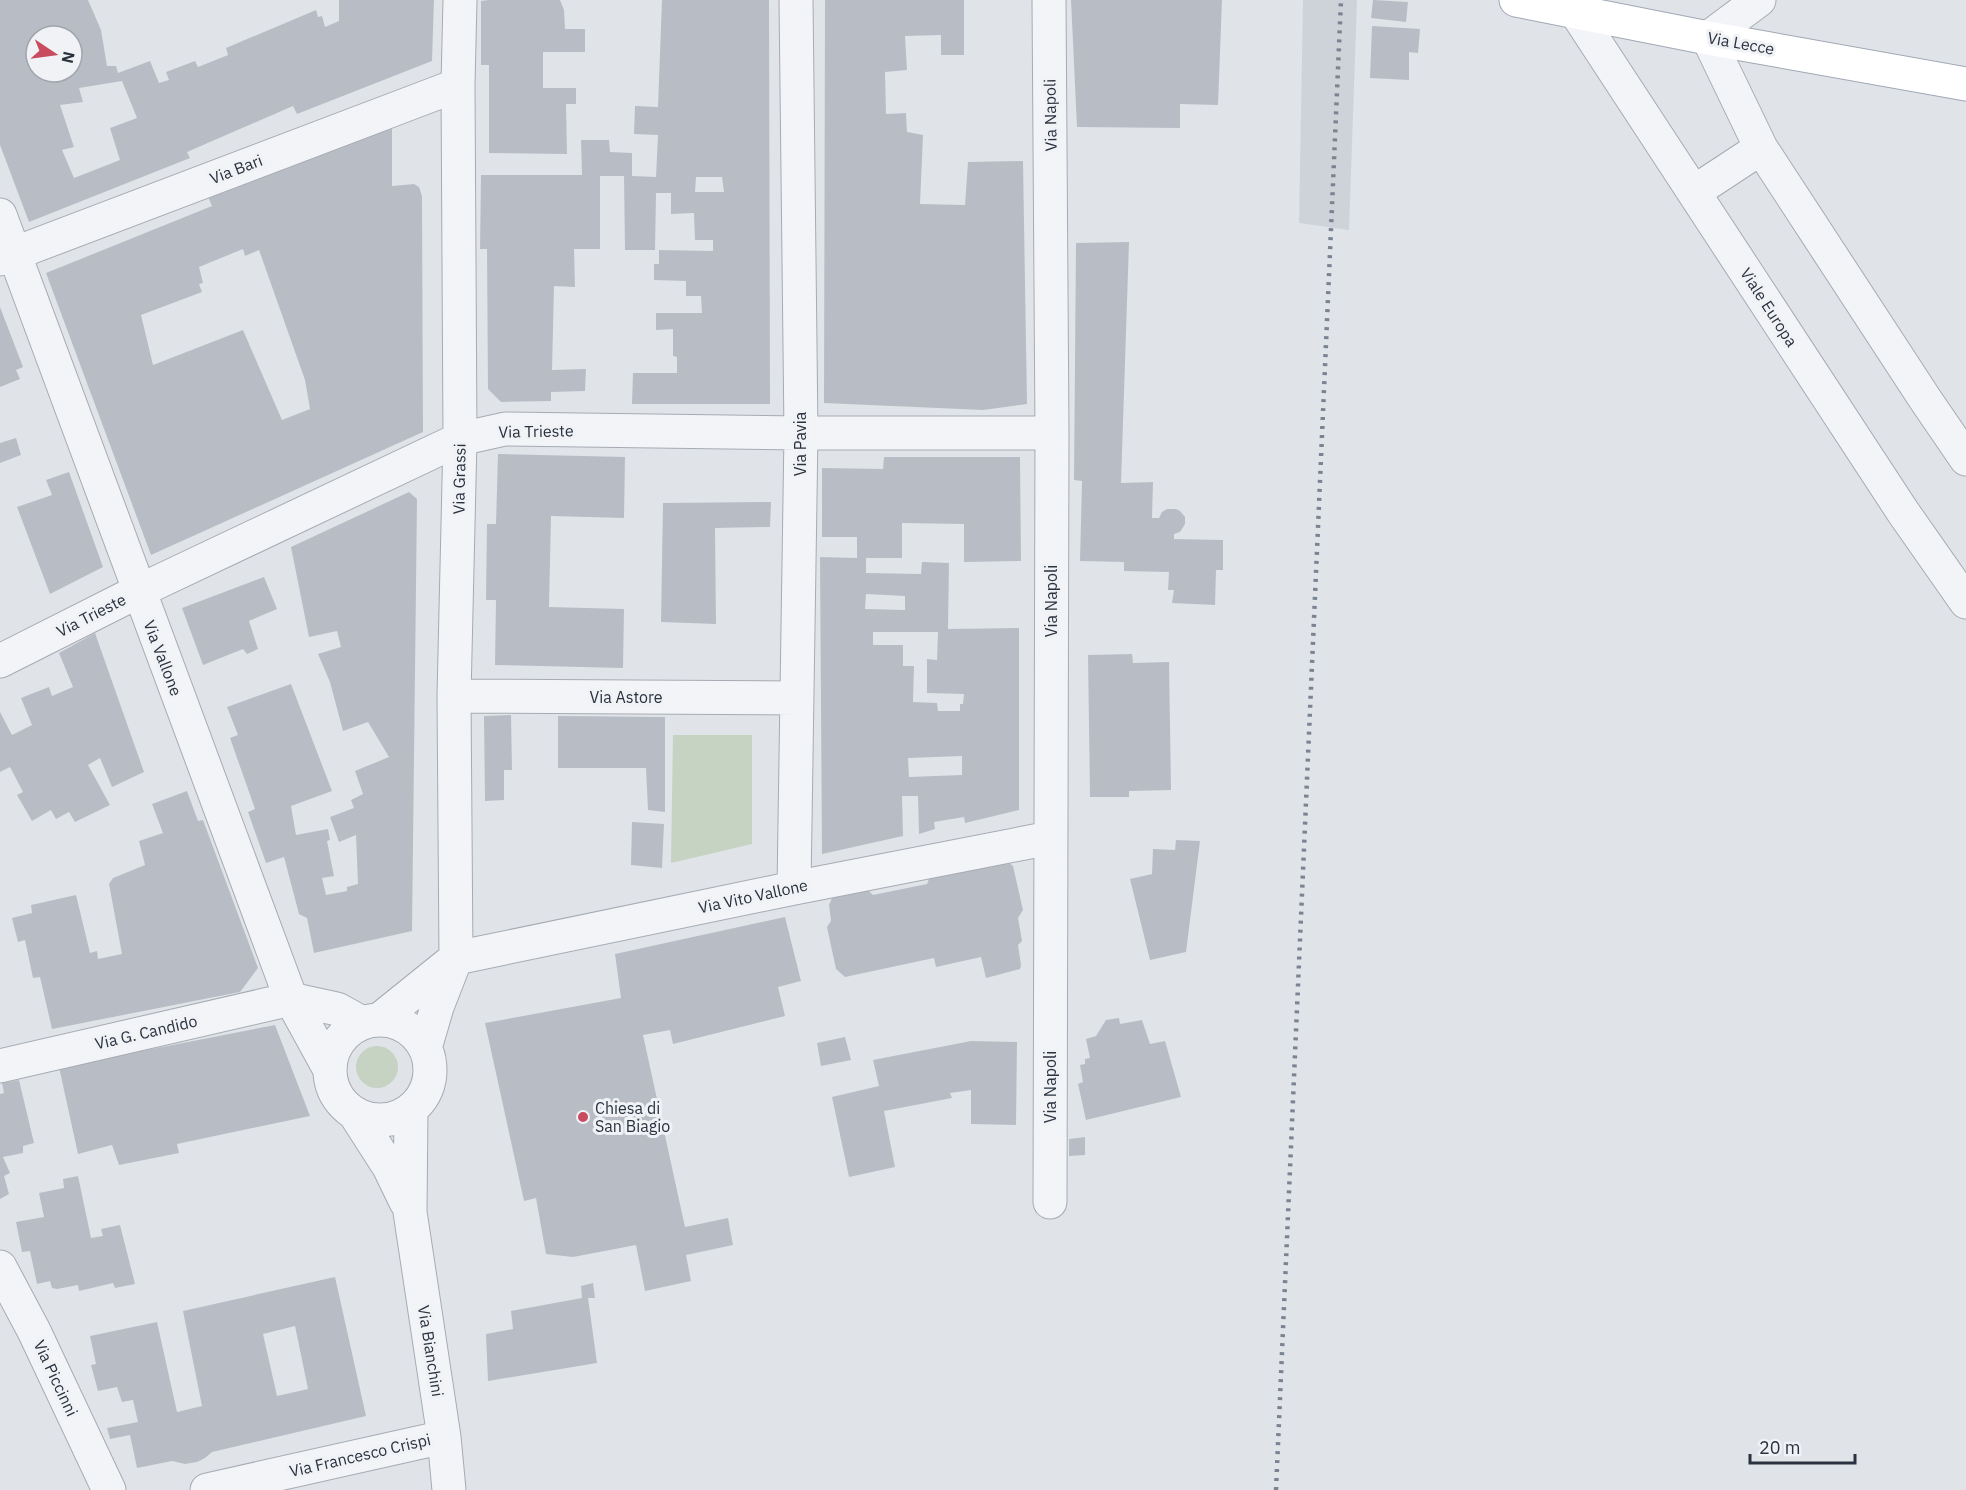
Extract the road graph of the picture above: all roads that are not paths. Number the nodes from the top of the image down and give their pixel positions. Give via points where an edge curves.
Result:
1 (460, 0) edge
2 (796, 0) edge
3 (1048, 0) edge
4 (1516, 0) edge
5 (1759, 0) edge
6 (1575, 5) edge
7 (1708, 38) junction
8 (1966, 84) edge
9 (458, 85) junction
10 (1761, 147) junction
11 (1694, 192) junction
12 (0, 215) edge
13 (7, 256) edge
14 (1052, 433) junction
15 (801, 434) junction
16 (460, 439) junction
17 (1966, 459) edge
18 (139, 591) junction
19 (1966, 602) edge
20 (0, 662) edge
21 (454, 696) junction
22 (797, 698) junction
23 (1050, 838) junction
24 (795, 888) junction
25 (456, 958) junction
26 (291, 999) junction
27 (370, 1022) junction
28 (425, 1048) junction
29 (0, 1066) edge
30 (330, 1070) junction
31 (411, 1109) junction
32 (355, 1114) junction
33 (1050, 1202) dead end
34 (410, 1212) junction
35 (0, 1267) edge
36 (444, 1437) junction
37 (109, 1490) edge
38 (207, 1490) edge
39 (449, 1490) edge

1 - 9 street, Via Grassi
2 - 15 street, Via Pavia
3 - 14 street, Via Napoli
4 - 6 main road, Via Lecce
5 - 7 street
6 - 7 main road, Via Lecce
6 - 11 street, Viale Europa
7 - 8 main road, Via Lecce
7 - 10 street
9 - 13 street, Via Bari
9 - 16 street, Via Grassi
10 - 11 street
10 - 17 street
11 - 19 street, Viale Europa
12 - 13 street, Via Vallone
13 - 18 street, Via Vallone
14 - 15 street, Via Trieste
14 - 23 street, Via Napoli
15 - 16 street, Via Trieste via 505,429
15 - 22 street, Via Pavia
16 - 18 street, Via Trieste
16 - 21 street, Via Grassi
18 - 20 street, Via Trieste
18 - 26 street, Via Vallone
21 - 22 street, Via Astore
21 - 25 street, Via Grassi
22 - 24 street, Via Pavia
23 - 24 street, Via Vito Vallone
23 - 33 street, Via Napoli
24 - 25 street, Via Vito Vallone
25 - 27 street
25 - 28 street
26 - 27 street via 337,1009
26 - 29 street, Via G. Candido
26 - 30 street, Via Vallone
27 - 28 street via 398,1023 414,1033
27 - 30 street via 345,1034 334,1050
28 - 31 street via 430,1070 425,1092
30 - 32 street via 332,1087 341,1103
31 - 32 street via 393,1118 374,1120
31 - 34 street
32 - 34 street via 389,1167
34 - 36 street, Via Bianchini
35 - 37 street, Via Piccinni
36 - 38 street, Via Francesco Crispi
36 - 39 street, Via Bianchini

